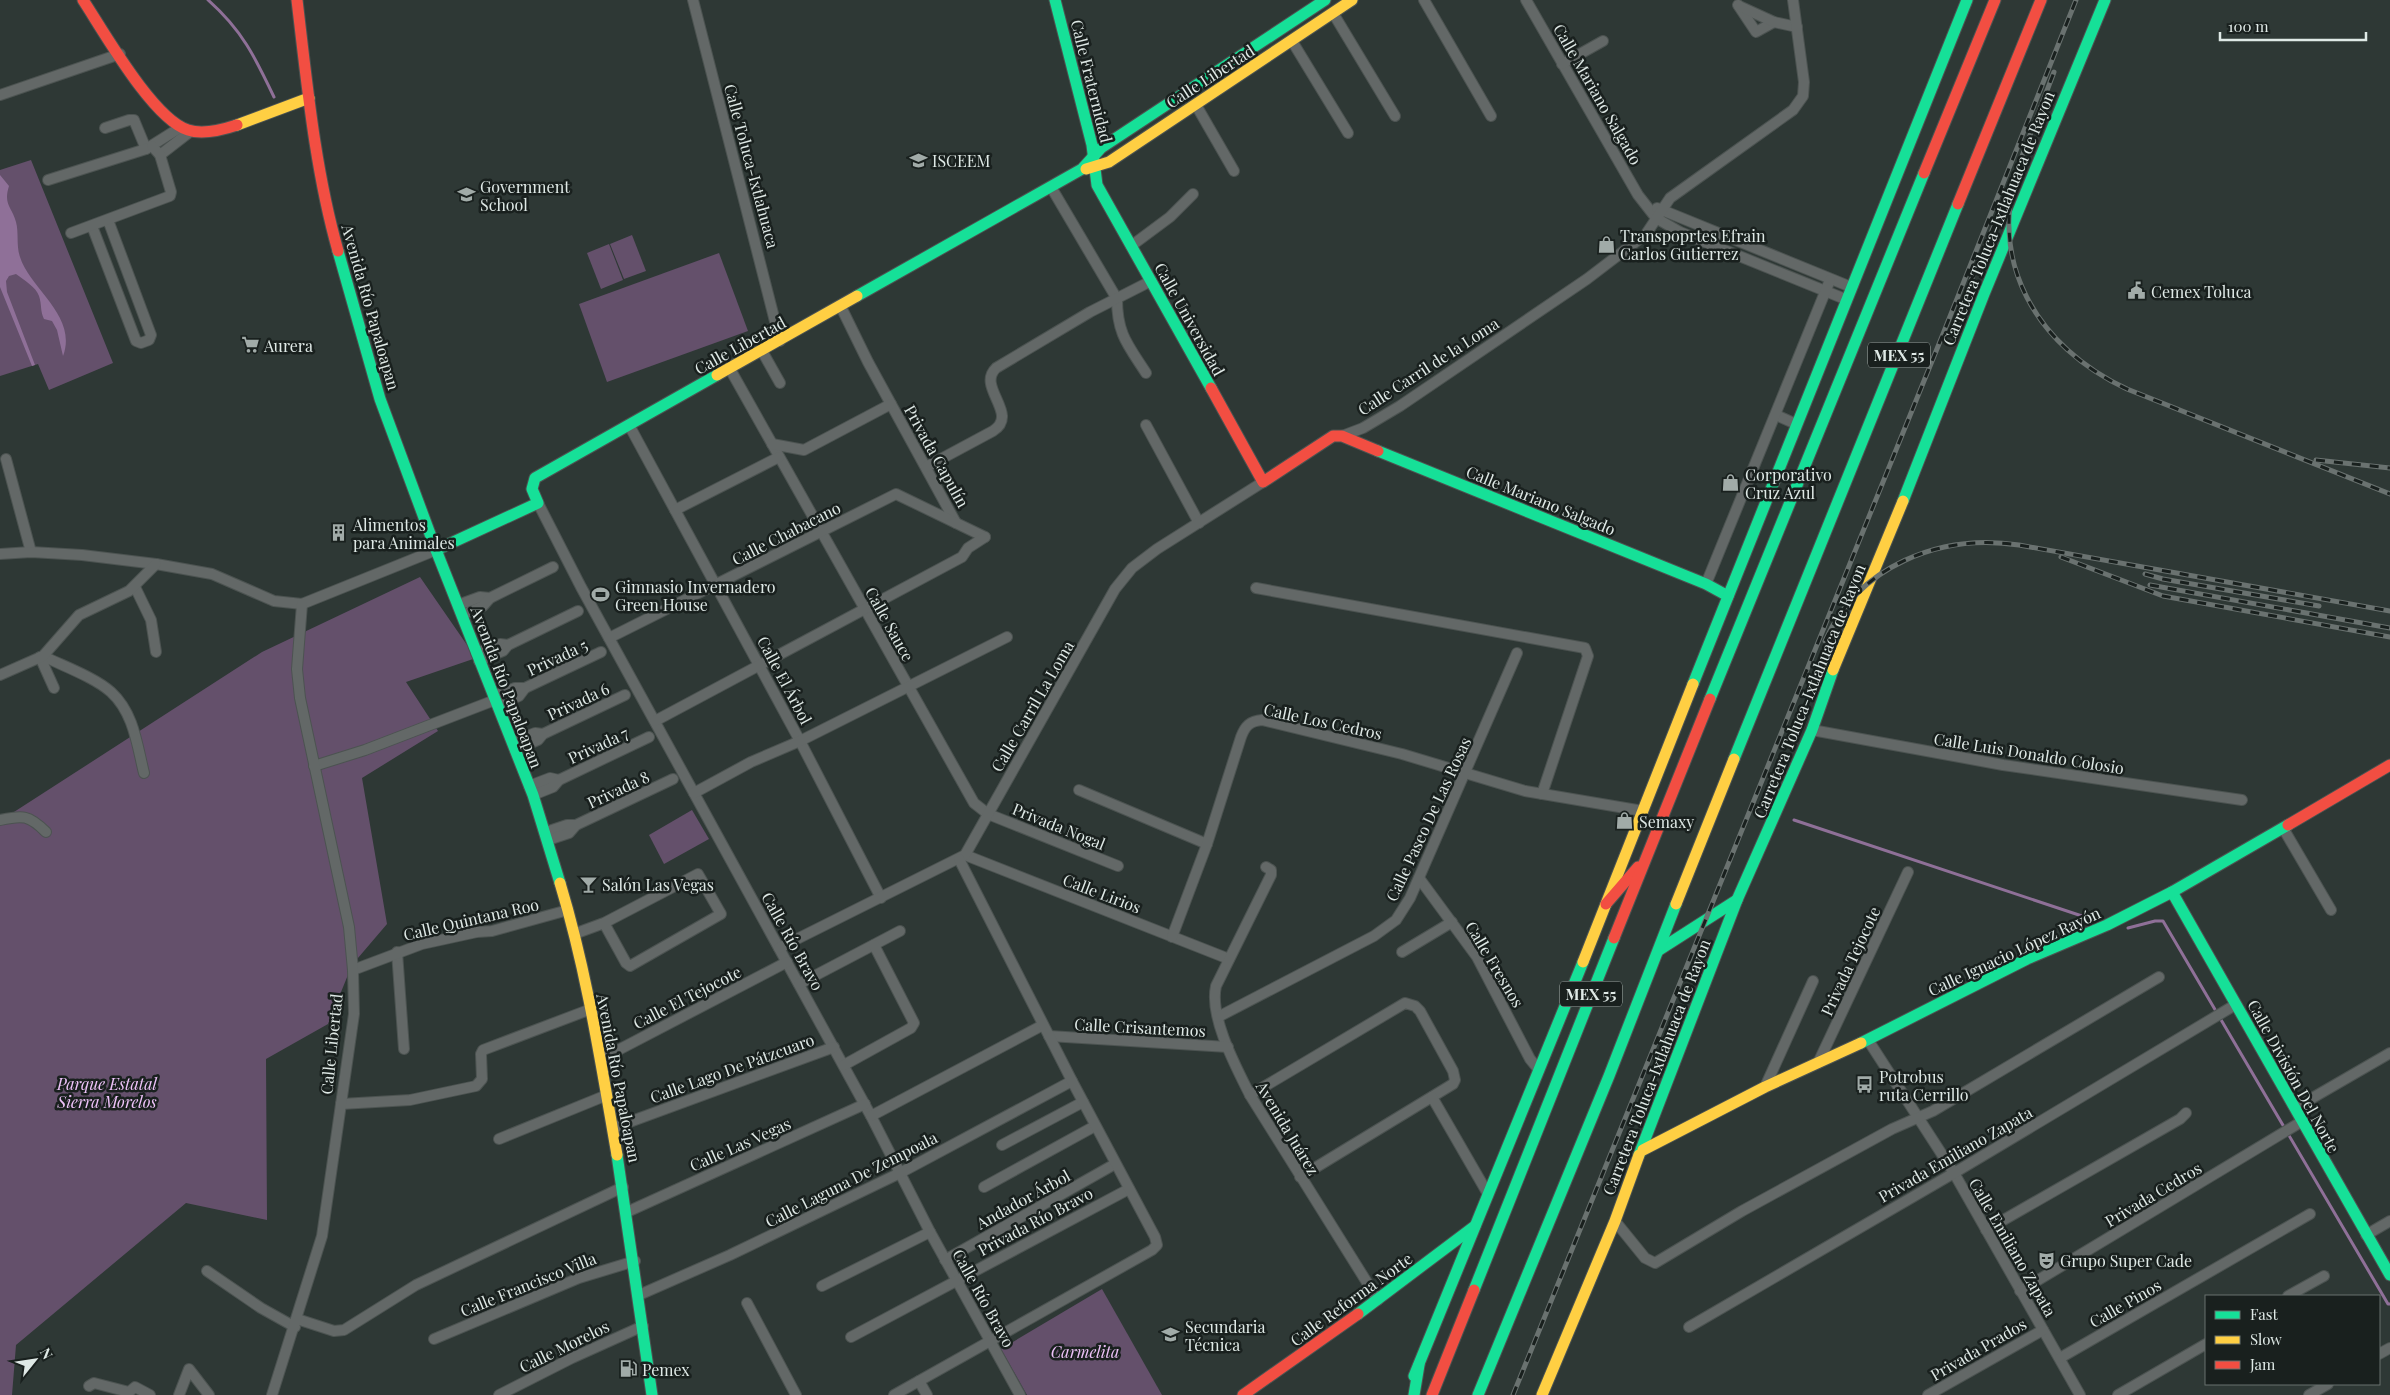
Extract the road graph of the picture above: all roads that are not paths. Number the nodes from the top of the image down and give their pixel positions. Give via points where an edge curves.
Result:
1 (83, 0) edge
2 (297, 0) edge
3 (693, 0) edge
4 (1055, 0) edge
5 (1326, 0) edge
6 (1352, 0) edge
7 (1424, 0) edge
8 (1526, 0) edge
9 (1793, 0) edge
10 (1967, 0) edge
11 (1995, 0) edge
12 (2041, 0) edge
13 (2105, 0) edge
14 (1737, 3) edge
15 (1333, 13) junction
16 (1774, 22) junction
17 (1797, 28) junction
18 (1292, 41) junction
19 (1603, 41) dead end
20 (120, 54) junction
21 (1562, 64) junction
22 (0, 96) edge
23 (309, 98) junction
24 (1196, 105) junction
25 (1395, 116) dead end
26 (1490, 116) dead end
27 (167, 117) junction
28 (105, 128) dead end
29 (186, 129) junction
30 (1348, 133) dead end
31 (161, 138) junction
32 (149, 147) junction
33 (160, 155) junction
34 (1094, 164) junction
35 (1234, 171) dead end
36 (48, 180) dead end
37 (1051, 187) junction
38 (1193, 194) dead end
39 (1659, 214) junction
40 (108, 220) junction
41 (92, 226) junction
42 (71, 233) dead end
43 (1131, 246) junction
44 (1830, 280) junction
45 (1151, 281) junction
46 (1851, 288) junction
47 (1825, 291) junction
48 (1117, 299) junction
49 (1845, 300) junction
50 (841, 307) junction
51 (780, 341) junction
52 (762, 351) junction
53 (730, 369) junction
54 (1146, 374) dead end
55 (780, 382) dead end
56 (892, 404) junction
57 (1776, 414) junction
58 (1796, 424) junction
59 (629, 425) junction
60 (1146, 425) dead end
61 (1342, 436) junction
62 (772, 444) junction
63 (779, 457) junction
64 (6, 459) dead end
65 (926, 467) junction
66 (1263, 482) junction
67 (538, 503) junction
68 (675, 510) junction
69 (956, 523) junction
70 (1199, 523) junction
71 (823, 532) junction
72 (436, 550) junction
73 (31, 552) junction
74 (0, 554) edge
75 (156, 564) junction
76 (553, 567) dead end
77 (1132, 568) joint
78 (1706, 584) junction
79 (716, 585) junction
80 (135, 587) junction
81 (1256, 588) dead end
82 (1728, 596) junction
83 (302, 604) junction
84 (865, 609) junction
85 (460, 610) junction
86 (578, 611) dead end
87 (1007, 637) dead end
88 (609, 638) junction
89 (156, 652) dead end
90 (601, 652) dead end
91 (1518, 653) dead end
92 (42, 656) junction
93 (478, 657) junction
94 (760, 665) junction
95 (0, 675) edge
96 (908, 687) junction
97 (54, 688) dead end
98 (625, 695) dead end
99 (495, 701) junction
100 (655, 721) junction
101 (1812, 730) junction
102 (649, 737) dead end
103 (800, 741) junction
104 (513, 746) junction
105 (2390, 765) edge
106 (314, 766) junction
107 (144, 773) dead end
108 (1466, 773) junction
109 (673, 779) dead end
110 (531, 790) junction
111 (1079, 790) dead end
112 (694, 793) junction
113 (1546, 795) junction
114 (2242, 800) dead end
115 (1643, 811) junction
116 (988, 814) junction
117 (0, 820) edge
118 (2283, 828) junction
119 (46, 832) dead end
120 (547, 836) junction
121 (1208, 844) junction
122 (1648, 855) junction
123 (962, 857) junction
124 (1118, 866) dead end
125 (1266, 867) dead end
126 (1908, 872) dead end
127 (1419, 878) junction
128 (2172, 892) junction
129 (882, 898) junction
130 (1738, 900) junction
131 (1606, 904) junction
132 (568, 910) junction
133 (2331, 910) dead end
134 (1452, 922) junction
135 (604, 923) junction
136 (900, 931) dead end
137 (574, 934) junction
138 (1172, 937) junction
139 (874, 945) junction
140 (780, 948) junction
141 (1659, 950) junction
142 (397, 952) junction
143 (1402, 952) dead end
144 (1229, 959) junction
145 (787, 962) junction
146 (353, 970) junction
147 (2159, 978) dead end
148 (1813, 981) dead end
149 (799, 984) junction
150 (2230, 1007) junction
151 (590, 1009) junction
152 (1218, 1017) junction
153 (1044, 1025) junction
154 (1049, 1036) junction
155 (1868, 1040) junction
156 (834, 1047) junction
157 (1228, 1047) junction
158 (404, 1049) dead end
159 (2390, 1053) edge
160 (601, 1059) junction
161 (1818, 1063) junction
162 (844, 1065) junction
163 (1539, 1070) junction
164 (1072, 1082) junction
165 (1765, 1087) junction
166 (1250, 1095) junction
167 (607, 1096) junction
168 (1432, 1097) junction
169 (1082, 1102) junction
170 (341, 1104) junction
171 (865, 1104) junction
172 (2295, 1108) junction
173 (2186, 1112) dead end
174 (872, 1116) junction
175 (1918, 1117) junction
176 (2298, 1124) junction
177 (1095, 1126) junction
178 (613, 1128) junction
179 (499, 1139) dead end
180 (1002, 1145) dead end
181 (1642, 1150) junction
182 (1115, 1164) junction
183 (900, 1173) junction
184 (1954, 1173) junction
185 (1300, 1177) junction
186 (623, 1187) junction
187 (984, 1187) dead end
188 (1129, 1190) junction
189 (1488, 1194) junction
190 (627, 1212) junction
191 (2310, 1214) dead end
192 (1615, 1221) junction
193 (2390, 1221) edge
194 (1475, 1226) junction
195 (1986, 1230) junction
196 (930, 1232) junction
197 (2366, 1235) junction
198 (945, 1260) junction
199 (635, 1261) junction
200 (207, 1271) dead end
201 (2390, 1275) edge
202 (2324, 1276) dead end
203 (956, 1280) junction
204 (822, 1286) dead end
205 (2020, 1290) junction
206 (639, 1295) junction
207 (2290, 1295) edge
208 (1378, 1300) junction
209 (747, 1303) dead end
210 (296, 1323) junction
211 (643, 1326) junction
212 (1689, 1327) dead end
213 (2042, 1330) junction
214 (851, 1337) dead end
215 (434, 1339) dead end
216 (990, 1340) junction
217 (2205, 1345) edge
218 (2060, 1358) junction
219 (1419, 1365) junction
220 (919, 1381) junction
221 (2326, 1385) edge
222 (89, 1386) dead end
223 (150, 1395) edge
224 (179, 1395) edge
225 (209, 1395) edge
226 (272, 1395) edge
227 (499, 1395) edge
228 (652, 1395) edge
229 (796, 1395) edge
230 (894, 1395) edge
231 (927, 1395) edge
232 (1020, 1395) edge
233 (1244, 1395) edge
234 (1406, 1395) edge
235 (1414, 1395) edge
236 (1432, 1395) edge
237 (1478, 1395) edge
238 (1542, 1395) edge
239 (1928, 1395) edge
240 (2080, 1395) edge
241 (2118, 1395) edge
242 (2309, 1395) edge

1 - 20 main road
2 - 23 main road, Avenida Río Papaloapan
3 - 51 street, Calle Toluca-Ixtlahuaca
4 - 34 main road, Calle Fraternidad
5 - 34 main road, Calle Libertad via 1101,148
6 - 15 main road, Calle Libertad
7 - 26 street
8 - 21 street, Calle Mariano Salgado
9 - 17 street, Calle Carril de la Loma
10 - 46 main road
11 - 122 main road, MEX 55
12 - 141 main road, MEX 55
13 - 101 main road, Carretera Toluca-Ixtlahuaca de Rayon via 1984,294 1877,568 1825,688
14 - 16 street
14 - 16 street via 1756,32
15 - 18 main road, Calle Libertad
15 - 25 street
16 - 17 street
17 - 39 street, Calle Carril de la Loma via 1804,82 1801,101 1784,118 1673,195
18 - 24 main road, Calle Libertad
18 - 30 street
19 - 21 street
20 - 22 street
20 - 27 main road via 153,104
21 - 39 street, Calle Mariano Salgado via 1644,203
23 - 29 main road via 223,129 202,133
23 - 72 main road, Avenida Río Papaloapan via 325,198 348,290 383,408
24 - 34 main road, Calle Libertad via 1109,162
24 - 35 street
27 - 29 main road
27 - 31 street
28 - 32 street via 134,120
29 - 31 street
29 - 33 street
31 - 32 street
32 - 33 street
32 - 36 street
33 - 40 street via 170,196
34 - 37 main road, Calle Libertad
34 - 43 main road, Calle Universidad via 1098,185
37 - 48 street
37 - 50 main road, Calle Libertad
38 - 43 street via 1170,217
39 - 44 street, Calle Mariano Salgado
39 - 47 street, Calle Mariano Salgado via 1680,232
39 - 61 street, Calle Carril de la Loma via 1650,230 1636,243 1501,339 1376,421
40 - 41 street
40 - 41 street via 151,335 149,340 141,343 136,340
41 - 42 street
43 - 45 main road, Calle Universidad
44 - 46 street, Calle Mariano Salgado
44 - 47 street
45 - 48 street
45 - 66 main road, Calle Universidad
46 - 49 main road
47 - 49 street, Calle Mariano Salgado
47 - 57 street
48 - 54 street via 1117,319 1122,335
48 - 65 street via 993,370 990,378 1003,416 1000,425
49 - 58 main road
50 - 51 main road, Calle Libertad
50 - 56 street, Privada Capulín
51 - 52 main road, Calle Libertad
52 - 53 main road, Calle Libertad
52 - 55 street
53 - 59 main road, Calle Libertad
53 - 62 street, Calle Sauce
56 - 62 street via 804,450
56 - 65 street, Privada Capulín
57 - 58 street
57 - 78 street
58 - 82 main road
59 - 67 main road, Calle Libertad via 535,478 532,489
59 - 68 street, Calle El Árbol
60 - 70 street
61 - 66 main road, Calle Carril de la Loma via 1324,440
61 - 78 main road, Calle Mariano Salgado
62 - 63 street, Calle Sauce
63 - 68 street
63 - 71 street, Calle Sauce
64 - 73 street
65 - 69 street, Privada Capulín
66 - 70 street, Calle Carril de la Loma
67 - 72 main road
67 - 88 street, Calle Río Bravo
68 - 79 street, Calle El Árbol
69 - 71 street, Calle Chabacano via 896,494
69 - 84 street via 985,537 968,548 962,557
70 - 77 street, Calle Carril de la Loma
71 - 79 street, Calle Chabacano
71 - 84 street, Calle Sauce
72 - 83 street
72 - 85 main road, Avenida Río Papaloapan
73 - 74 street
73 - 75 street
75 - 80 street
75 - 83 street via 212,574 274,601
76 - 85 street via 490,598 480,597
77 - 116 street, Calle Carril La Loma via 1115,589
78 - 82 main road, Calle Mariano Salgado
79 - 88 street, Calle Chabacano
79 - 94 street, Calle El Árbol
80 - 89 street via 151,620
80 - 92 street via 79,615
81 - 113 street via 1585,648 1588,656
82 - 115 main road
83 - 106 street, Calle Libertad via 297,670
84 - 94 street
84 - 96 street, Calle Sauce
85 - 93 main road, Avenida Río Papaloapan
86 - 93 street via 508,645 500,644
87 - 96 street
88 - 100 street, Calle Río Bravo
90 - 99 street, Privada 5 via 525,688 516,688
91 - 108 street, Calle Paseo De Las Rosas
92 - 95 street
92 - 97 street
92 - 107 street via 103,687 117,699 134,731
93 - 99 main road, Avenida Río Papaloapan
94 - 100 street
94 - 103 street, Calle El Árbol
96 - 103 street
96 - 116 street, Calle Sauce via 974,803
98 - 104 street, Privada 6 via 543,734 535,733
99 - 104 main road, Avenida Río Papaloapan
99 - 106 street, Privada 5
100 - 112 street, Calle Río Bravo
101 - 114 street, Calle Luis Donaldo Colosio via 2022,768
101 - 130 main road, Carretera Toluca-Ixtlahuaca de Rayon
102 - 110 street, Privada 7 via 560,780 550,778
103 - 112 street via 751,762
103 - 129 street, Calle El Árbol
104 - 110 main road, Avenida Río Papaloapan
105 - 118 main road, Calle Ignacio López Rayón
106 - 146 street, Calle Libertad via 347,916
108 - 113 street, Calle Los Cedros
108 - 121 street, Calle Los Cedros via 1326,735 1256,720 1246,726 1241,737
108 - 127 street, Calle Paseo De Las Rosas
109 - 120 street, Privada 8 via 576,826 567,825
110 - 120 main road, Avenida Río Papaloapan
111 - 121 street
112 - 140 street, Calle Río Bravo
113 - 115 street, Calle Los Cedros
115 - 131 main road
116 - 123 street, Calle Carril La Loma
116 - 124 street, Privada Nogal
117 - 119 street via 24,816
118 - 128 main road, Calle Ignacio López Rayón
118 - 133 street
120 - 132 main road, Avenida Río Papaloapan
121 - 138 street, Calle Los Cedros
122 - 131 main road
122 - 236 main road, MEX 55
123 - 129 street
123 - 138 street, Calle Lirios
123 - 153 street
125 - 144 street, Avenida Juárez via 1271,870 1271,875
126 - 161 street, Privada Tejocote
127 - 134 street, Calle Fresnos
127 - 152 street, Calle Paseo De Las Rosas via 1403,911 1388,927
128 - 150 main road, Calle División Del Norte
128 - 155 main road, Calle Ignacio López Rayón via 2107,926 2027,959
129 - 140 street
130 - 141 main road
130 - 181 main road, Carretera Toluca-Ixtlahuaca de Rayon
131 - 163 main road
132 - 137 main road, Avenida Río Papaloapan
132 - 142 street, Calle Quintana Roo
134 - 143 street
134 - 163 street, Calle Fresnos via 1484,970 1530,1059
135 - 135 street via 630,966 721,913 698,874
135 - 137 street
136 - 139 street
137 - 151 main road, Avenida Río Papaloapan
138 - 144 street, Calle Lirios
139 - 149 street
139 - 162 street via 913,1018 913,1026
140 - 145 street, Calle Río Bravo
141 - 237 main road, MEX 55
142 - 146 street, Calle Quintana Roo
142 - 158 street
144 - 152 street, Avenida Juárez via 1216,986 1214,1000
145 - 149 street, Calle Río Bravo
145 - 160 street, Calle El Tejocote
146 - 170 street, Calle Libertad via 354,1014
147 - 175 street via 1944,1105
148 - 165 street
149 - 156 street, Calle Río Bravo
150 - 172 main road, Calle División Del Norte
150 - 184 street, Privada Emiliano Zapata
151 - 160 main road, Avenida Río Papaloapan
151 - 170 street via 483,1050 482,1079 476,1086 410,1100
152 - 157 street, Avenida Juárez
153 - 154 street
153 - 174 street
154 - 157 street, Calle Crisantemos
154 - 164 street
155 - 161 main road, Calle Ignacio López Rayón
155 - 175 street, Calle Emiliano Zapata
156 - 162 street, Calle Río Bravo
156 - 178 street, Calle Lago De Pátzcuaro
157 - 166 street, Avenida Juárez
159 - 172 street
160 - 167 main road, Avenida Río Papaloapan
161 - 165 main road, Calle Ignacio López Rayón
162 - 171 street, Calle Río Bravo
163 - 189 main road
164 - 169 street
164 - 183 street, Calle Laguna De Zempoala
165 - 181 main road, Calle Ignacio López Rayón
166 - 168 street via 1405,1002 1420,1010 1453,1071 1455,1080
166 - 185 street, Avenida Juárez
167 - 178 main road, Avenida Río Papaloapan
167 - 179 street
168 - 185 street
168 - 189 street
169 - 177 street
169 - 180 street
170 - 210 street, Calle Libertad via 325,1223
171 - 174 street, Calle Río Bravo
171 - 190 street, Calle Las Vegas
172 - 176 main road, Calle División Del Norte
173 - 195 street via 2180,1119 2124,1153
174 - 183 street, Calle Río Bravo
175 - 184 street, Calle Emiliano Zapata
175 - 192 street via 1742,1211 1655,1264
176 - 197 main road, Calle División Del Norte
176 - 205 street, Privada Cedros
177 - 182 street
177 - 187 street
178 - 186 main road, Avenida Río Papaloapan
181 - 192 main road, Carretera Toluca-Ixtlahuaca de Rayon
182 - 188 street
182 - 198 street, Andador Árbol
183 - 196 street, Calle Río Bravo
183 - 206 street, Calle Laguna De Zempoala via 738,1252
184 - 195 street, Calle Emiliano Zapata
184 - 212 street, Privada Emiliano Zapata
185 - 208 street, Avenida Juárez
186 - 190 main road, Avenida Río Papaloapan
186 - 210 street via 416,1284 344,1330
188 - 203 street, Privada Río Bravo
188 - 216 street via 1157,1245
189 - 194 main road
190 - 199 main road, Avenida Río Papaloapan
191 - 218 street, Calle Pinos
192 - 238 main road, Carretera Toluca-Ixtlahuaca de Rayon
193 - 197 street
194 - 208 main road, Calle Reforma Norte
194 - 219 main road
195 - 205 street, Calle Emiliano Zapata
196 - 198 street, Calle Río Bravo
196 - 204 street
197 - 201 main road, Calle División Del Norte
198 - 203 street, Calle Río Bravo
199 - 206 main road, Avenida Río Papaloapan
199 - 215 street, Calle Francisco Villa via 578,1278
200 - 210 street via 261,1308
202 - 207 street
203 - 214 street, Privada Río Bravo
203 - 216 street, Calle Río Bravo
205 - 213 street, Calle Emiliano Zapata
206 - 211 main road, Avenida Río Papaloapan
208 - 233 main road, Calle Reforma Norte
209 - 229 street
210 - 226 street, Calle Libertad
211 - 227 street, Calle Morelos
211 - 228 main road, Avenida Río Papaloapan
213 - 218 street, Calle Emiliano Zapata
213 - 239 street, Privada Prados
216 - 220 street
216 - 232 street, Calle Río Bravo
217 - 241 street
218 - 240 street, Calle Emiliano Zapata
219 - 234 main road
219 - 235 main road
220 - 230 street
220 - 231 street
221 - 242 street
222 - 223 street via 94,1383
224 - 225 street via 189,1369

